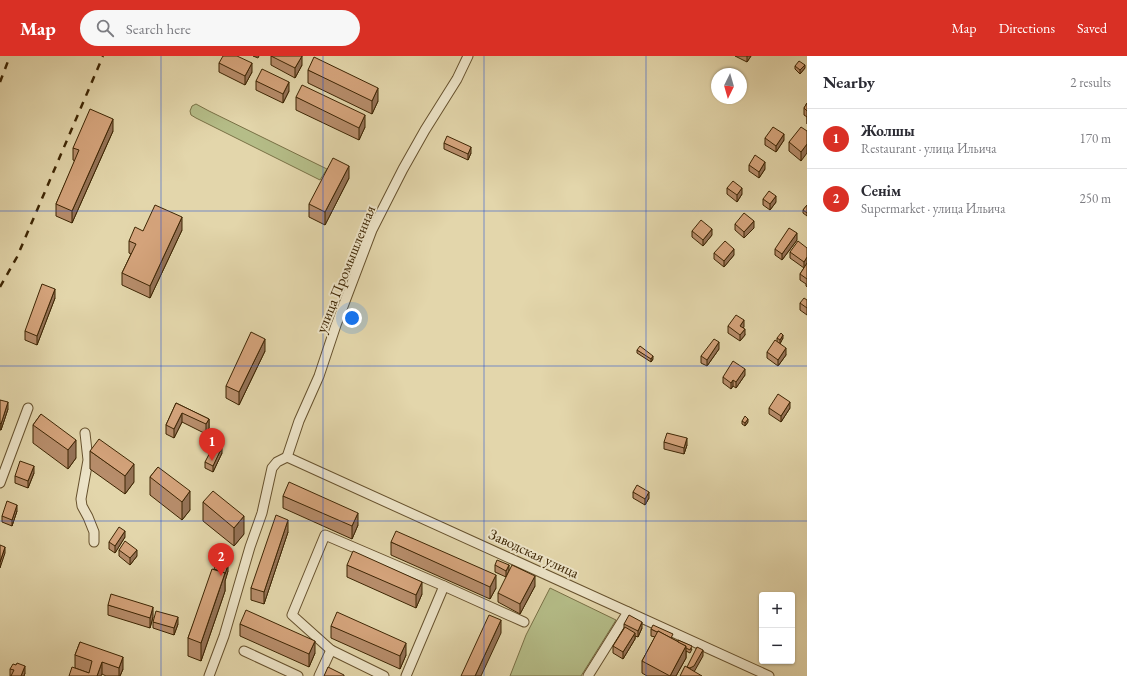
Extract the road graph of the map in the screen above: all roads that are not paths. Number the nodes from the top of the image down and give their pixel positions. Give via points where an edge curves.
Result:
1 (468, 56) edge
2 (28, 408) dead end
3 (86, 433) dead end
4 (287, 457) junction
5 (0, 483) edge
6 (94, 542) dead end
7 (444, 586) junction
8 (628, 612) junction
9 (524, 622) dead end
10 (331, 650) junction
11 (244, 651) dead end
12 (209, 676) edge
13 (298, 676) edge
14 (319, 676) edge
15 (384, 676) edge
16 (406, 676) edge
17 (588, 676) edge
18 (769, 676) edge

1 - 4 street, улица Промышленная via 403,169 372,230
2 - 5 street
3 - 6 street via 88,460 81,498 94,532
4 - 8 street, Заводская улица
4 - 12 street via 272,468 262,514
7 - 9 street
7 - 10 street via 325,535 292,615
7 - 16 street
8 - 17 street
8 - 18 street, Заводская улица
10 - 14 street
10 - 15 street
11 - 13 street

